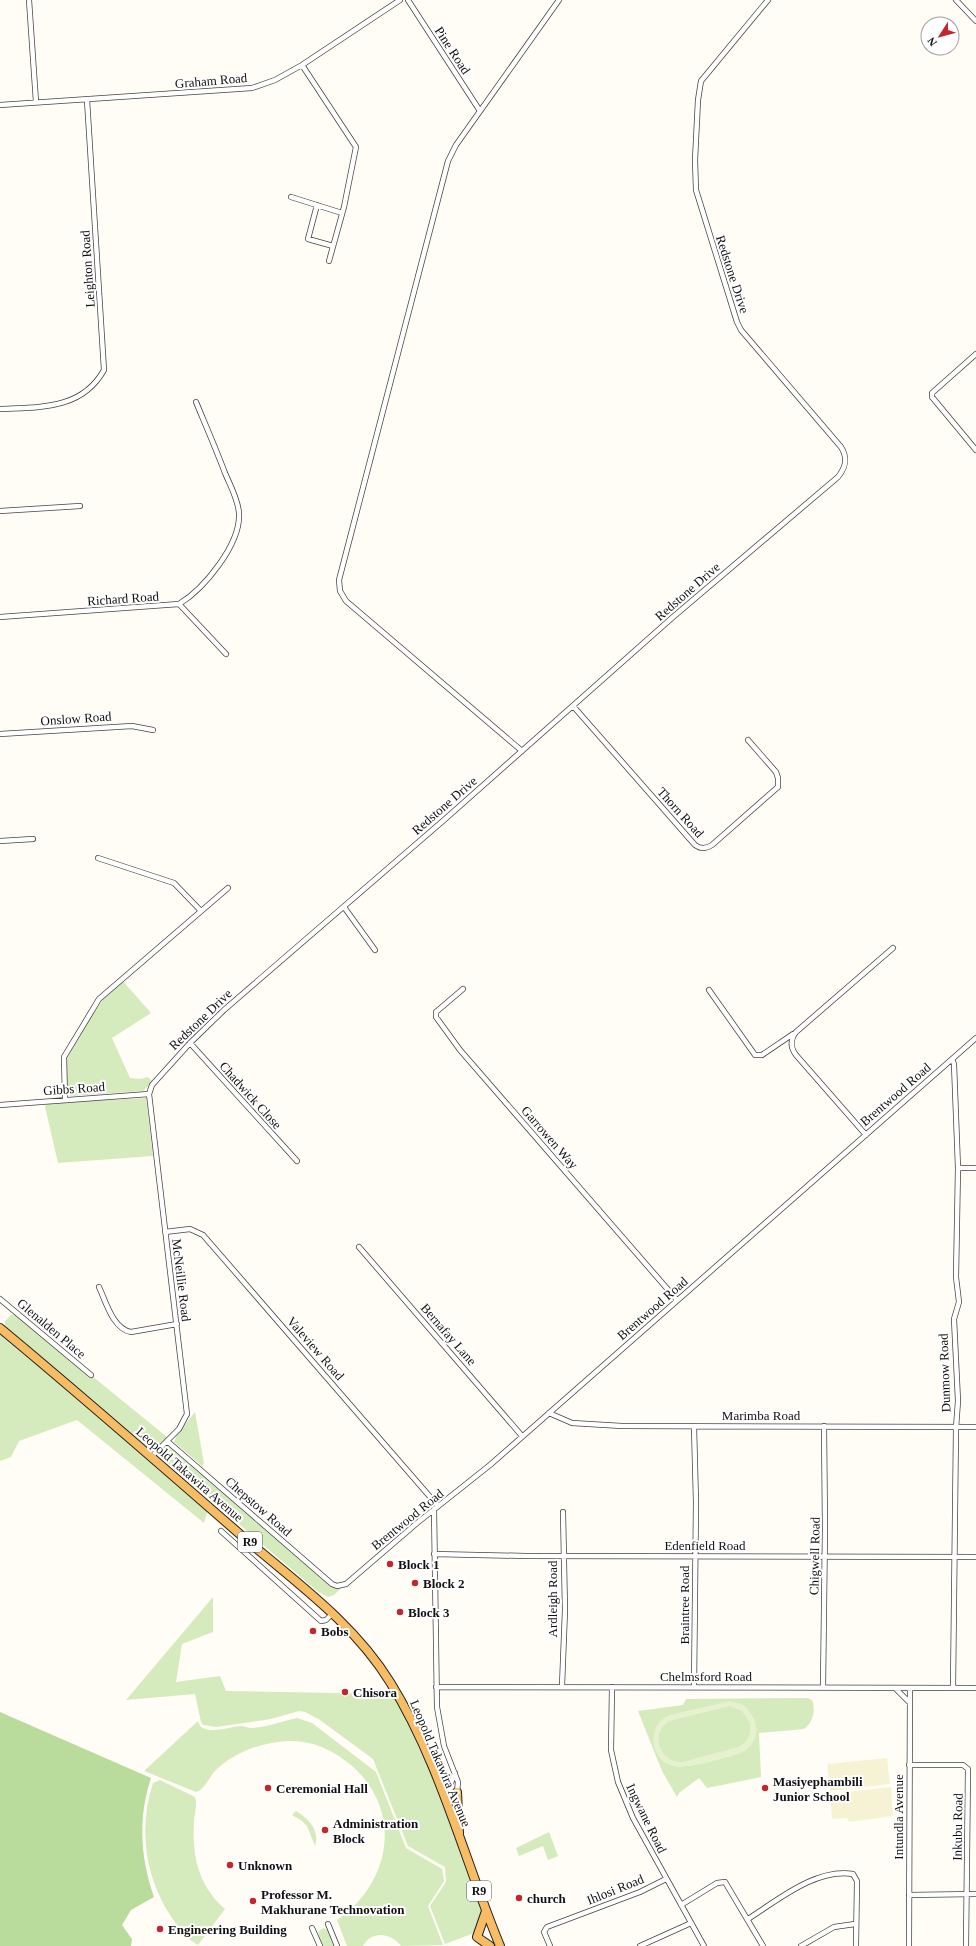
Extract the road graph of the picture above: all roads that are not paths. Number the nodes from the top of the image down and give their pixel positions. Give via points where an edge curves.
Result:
1 (29, 0) edge
2 (400, 0) edge
3 (408, 0) edge
4 (559, 0) edge
5 (768, 0) edge
6 (956, 0) edge
7 (976, 21) edge
8 (302, 65) junction
9 (87, 100) junction
10 (36, 102) junction
11 (0, 104) edge
12 (480, 112) junction
13 (291, 197) dead end
14 (317, 205) junction
15 (342, 213) junction
16 (333, 246) junction
17 (329, 261) dead end
18 (976, 354) edge
19 (196, 402) dead end
20 (0, 410) edge
21 (976, 450) edge
22 (80, 506) dead end
23 (0, 511) edge
24 (179, 604) junction
25 (0, 617) edge
26 (226, 654) dead end
27 (573, 706) junction
28 (153, 730) dead end
29 (0, 734) edge
30 (748, 740) dead end
31 (522, 750) junction
32 (33, 839) dead end
33 (0, 841) edge
34 (98, 858) dead end
35 (228, 888) dead end
36 (344, 907) junction
37 (201, 911) junction
38 (893, 948) dead end
39 (375, 950) dead end
40 (464, 989) dead end
41 (709, 990) dead end
42 (796, 1032) junction
43 (976, 1038) edge
44 (190, 1043) junction
45 (952, 1059) junction
46 (149, 1094) junction
47 (65, 1099) junction
48 (0, 1105) edge
49 (866, 1135) junction
50 (297, 1161) dead end
51 (958, 1168) junction
52 (976, 1168) edge
53 (165, 1232) junction
54 (360, 1248) dead end
55 (99, 1287) dead end
56 (0, 1299) edge
57 (677, 1300) junction
58 (177, 1324) junction
59 (0, 1328) edge
60 (91, 1375) dead end
61 (549, 1413) junction
62 (824, 1426) junction
63 (694, 1427) junction
64 (976, 1427) edge
65 (956, 1428) junction
66 (522, 1436) junction
67 (167, 1441) junction
68 (152, 1456) junction
69 (438, 1506) junction
70 (434, 1509) junction
71 (563, 1512) dead end
72 (221, 1531) dead end
73 (434, 1554) junction
74 (563, 1556) junction
75 (695, 1556) junction
76 (824, 1557) junction
77 (954, 1557) junction
78 (976, 1557) edge
79 (337, 1586) joint
80 (333, 1613) junction
81 (562, 1686) junction
82 (436, 1687) junction
83 (612, 1687) junction
84 (694, 1687) junction
85 (823, 1687) junction
86 (895, 1688) junction
87 (910, 1688) junction
88 (953, 1688) junction
89 (976, 1688) edge
90 (910, 1703) junction
91 (909, 1765) junction
92 (455, 1772) junction
93 (440, 1787) junction
94 (457, 1792) junction
95 (445, 1800) junction
96 (459, 1836) junction
97 (666, 1879) junction
98 (967, 1893) junction
99 (976, 1894) edge
100 (909, 1895) junction
101 (681, 1905) junction
102 (486, 1911) junction
103 (748, 1919) junction
104 (691, 1923) junction
105 (328, 1924) dead end
106 (855, 1924) junction
107 (312, 1928) dead end
108 (320, 1946) edge
109 (337, 1946) edge
110 (490, 1946) edge
111 (500, 1946) edge
112 (550, 1946) edge
113 (640, 1946) edge
114 (704, 1946) edge
115 (763, 1946) edge
116 (801, 1946) edge
117 (856, 1946) edge
118 (909, 1946) edge
119 (966, 1946) edge

1 - 10 street
2 - 8 street, Graham Road
3 - 12 street, Pine Road
4 - 12 street
5 - 27 street, Redstone Drive via 702,81 697,111 696,190 739,326 842,447 845,453 845,466 838,477
6 - 7 street
8 - 9 street, Graham Road via 275,80 252,88
8 - 15 street via 356,147
9 - 10 street, Graham Road
9 - 20 street, Leighton Road via 104,370 100,378 87,390 68,402 52,406
10 - 11 street, Graham Road
12 - 31 street via 456,144 444,174 341,566 339,586 346,601
13 - 14 street
14 - 15 street
14 - 16 street via 308,239
15 - 16 street
16 - 17 street
18 - 21 street via 932,394
19 - 24 street via 237,502 239,521 229,548 216,570 192,595
22 - 23 street
24 - 25 street, Richard Road
24 - 26 street
27 - 30 street, Thorn Road via 699,848 712,845 778,787 776,772
27 - 31 street, Redstone Drive
28 - 29 street, Onslow Road via 132,726
31 - 36 street, Redstone Drive
32 - 33 street
34 - 37 street via 174,883
35 - 37 street
36 - 39 street
36 - 44 street, Redstone Drive via 224,1010
37 - 47 street via 98,998 63,1059
38 - 42 street
40 - 57 street, Garrowen Way via 436,1012 436,1017 460,1050
41 - 42 street via 755,1055 762,1056
42 - 49 street via 792,1039 794,1052
43 - 45 street, Brentwood Road
44 - 46 street, Redstone Drive via 156,1080
44 - 50 street, Chadwick Close
45 - 49 street, Brentwood Road
45 - 51 street, Dunmow Road
46 - 47 street, Gibbs Road
46 - 53 street, McNeillie Road
47 - 48 street, Gibbs Road
49 - 57 street, Brentwood Road
51 - 52 street
51 - 65 street, Dunmow Road via 956,1277 959,1302 954,1320 958,1401
53 - 58 street, McNeillie Road
53 - 69 street, Valeview Road via 190,1229 202,1235
54 - 66 street, Bernafay Lane
55 - 58 street via 117,1324 124,1330 131,1332
56 - 60 street, Glenalden Place
57 - 61 street, Brentwood Road
58 - 67 street, McNeillie Road via 187,1414 179,1429
59 - 68 highway, Leopold Takawira Avenue / R9
61 - 63 street, Marimba Road via 582,1425
61 - 66 street, Brentwood Road
62 - 63 street, Marimba Road
62 - 65 street, Marimba Road
62 - 76 street, Chigwell Road
63 - 75 street, Braintree Road
64 - 65 street, Marimba Road
65 - 77 street, Dunmow Road
66 - 69 street, Brentwood Road
67 - 68 street, McNeillie Road
67 - 79 street, Chepstow Road
68 - 80 highway, Leopold Takawira Avenue / R9
69 - 70 street, Brentwood Road
70 - 73 street
70 - 79 street, Brentwood Road via 346,1584
71 - 74 street, Ardleigh Road
72 - 80 street via 322,1621
73 - 74 street, Edenfield Road
73 - 82 street
74 - 75 street, Edenfield Road
74 - 81 street, Ardleigh Road via 565,1610
75 - 76 street, Edenfield Road
75 - 84 street, Braintree Road
76 - 77 street, Edenfield Road
76 - 85 street, Chigwell Road
77 - 78 street, Edenfield Road
77 - 88 street, Dunmow Road
80 - 93 highway, Leopold Takawira Avenue / R9 via 363,1645 389,1679 413,1721
81 - 82 street, Chelmsford Road
81 - 83 street, Chelmsford Road
82 - 92 street via 442,1737
83 - 84 street, Chelmsford Road
83 - 97 street, Ingwane Road via 611,1750 618,1782 633,1818
84 - 85 street, Chelmsford Road
85 - 86 street, Chelmsford Road
86 - 87 street, Chelmsford Road
86 - 90 street
87 - 88 street, Chelmsford Road
87 - 90 street, Intundla Avenue
88 - 89 street, Chelmsford Road
90 - 91 street, Intundla Avenue
91 - 98 street, Inkubu Road via 963,1765 968,1769
91 - 100 street, Intundla Avenue
92 - 93 street via 451,1783
92 - 94 street
93 - 95 highway, Leopold Takawira Avenue / R9
94 - 95 street
94 - 96 highway
95 - 96 highway, Leopold Takawira Avenue / R9
96 - 102 highway, Leopold Takawira Avenue / R9
97 - 101 street, Ingwane Road
97 - 112 street, Ihlosi Road via 640,1892 547,1928 544,1932
98 - 99 street
98 - 100 street
98 - 119 street, Inkubu Road
100 - 118 street, Intundla Avenue
101 - 103 street via 722,1882 727,1884
101 - 104 street, Ingwane Road
102 - 110 highway via 476,1937
102 - 111 highway, Leopold Takawira Avenue / R9
103 - 106 street via 813,1880 831,1875 850,1874 855,1876 857,1881
103 - 115 street
104 - 113 street
104 - 114 street, Ingwane Road
105 - 109 street
106 - 116 street via 834,1927
106 - 117 street
107 - 108 street

